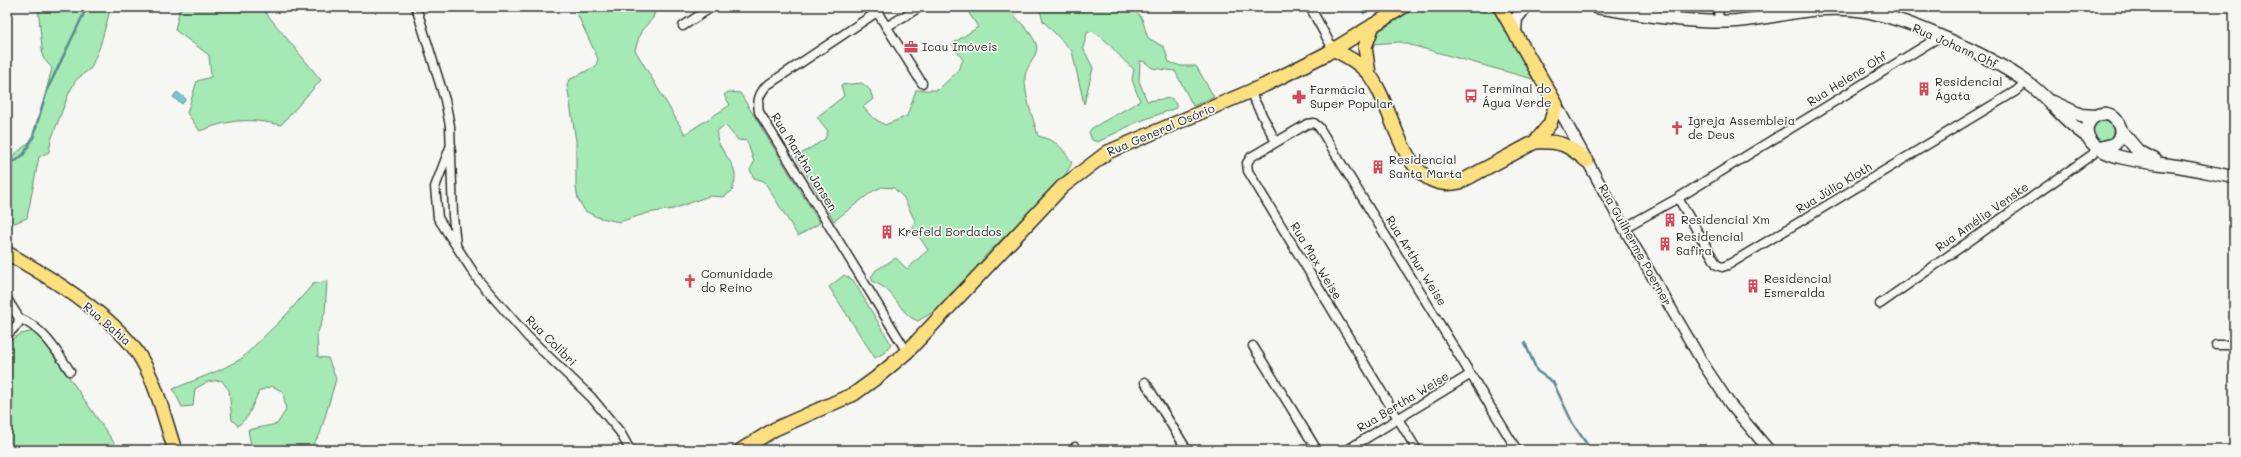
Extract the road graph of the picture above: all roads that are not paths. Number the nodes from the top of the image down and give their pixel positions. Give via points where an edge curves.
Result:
1 (416, 7) edge
2 (712, 7) edge
3 (920, 7) edge
4 (1310, 7) edge
5 (1403, 7) edge
6 (1500, 7) edge
7 (1504, 7) edge
8 (1525, 7) edge
9 (1596, 7) edge
10 (1718, 7) edge
11 (875, 10) edge
12 (1719, 21) junction
13 (1373, 25) junction
14 (683, 26) dead end
15 (886, 27) junction
16 (1515, 31) junction
17 (1939, 37) junction
18 (1333, 49) junction
19 (1369, 74) junction
20 (2026, 82) junction
21 (922, 83) dead end
22 (1250, 92) junction
23 (2045, 98) junction
24 (1556, 104) junction
25 (2095, 116) junction
26 (2121, 131) junction
27 (2087, 136) junction
28 (1276, 142) junction
29 (1535, 142) junction
30 (451, 145) junction
31 (2098, 148) junction
32 (1587, 161) junction
33 (2164, 164) junction
34 (2234, 177) edge
35 (437, 178) junction
36 (453, 181) junction
37 (1678, 198) junction
38 (453, 216) junction
39 (438, 218) junction
40 (1624, 228) junction
41 (457, 248) junction
42 (7, 253) edge
43 (7, 299) edge
44 (1880, 304) dead end
45 (19, 318) junction
46 (7, 335) edge
47 (2216, 345) dead end
48 (2234, 345) edge
49 (1253, 346) dead end
50 (907, 352) junction
51 (70, 371) dead end
52 (1471, 374) junction
53 (1146, 382) dead end
54 (1398, 419) junction
55 (175, 450) edge
56 (630, 450) edge
57 (741, 450) edge
58 (1187, 450) edge
59 (1317, 450) edge
60 (1347, 450) edge
61 (1417, 450) edge
62 (1517, 450) edge
63 (1769, 450) edge

1 - 30 street, Rua Colibri via 445,100
2 - 14 street
3 - 15 street
4 - 18 street
5 - 13 main road, Rua General Osório
6 - 16 main road
7 - 16 main road
8 - 16 main road via 1516,19
9 - 12 main road, Rua Johann Ohf via 1668,18
10 - 12 street
11 - 15 street, Rua Martha Jansen
11 - 50 street, Rua Martha Jansen via 766,86 759,94 758,104 759,112
12 - 17 main road, Rua Johann Ohf via 1768,17 1804,10 1850,9 1875,13
13 - 18 main road, Rua General Osório
13 - 19 main road via 1365,47
15 - 21 street, Rua Martha Jansen
16 - 24 main road, Rua Guilherme Poerner
17 - 20 main road, Rua Johann Ohf
17 - 37 street, Rua Helene Ohf
18 - 19 main road via 1354,60
18 - 22 main road, Rua General Osório
19 - 29 main road via 1413,164 1419,173 1435,182 1460,182
20 - 23 main road, Rua Johann Ohf
20 - 37 street, Rua Júlio Kloth via 2016,91 1728,266 1717,265
22 - 28 street
22 - 50 main road, Rua General Osório via 1144,135 1108,152 1086,167 1062,187
23 - 25 main road, Rua Johann Ohf via 2081,114
23 - 27 main road, Rua Johann Ohf via 2075,129
24 - 29 main road via 1550,124
24 - 32 street, Rua Guilherme Poerner
25 - 26 main road via 2111,116 2120,125
25 - 27 main road via 2088,123
26 - 31 main road via 2115,144
26 - 33 main road via 2138,152
27 - 31 main road
28 - 52 street, Rua Arthur Weise via 1307,124 1314,123 1319,127
28 - 54 street, Rua Max Weise via 1250,157 1247,163 1248,172
29 - 32 main road via 1564,143
30 - 35 street, Rua Colibri
30 - 36 street, Rua Colibri
31 - 33 main road via 2114,156
31 - 44 street, Rua Amélia Venske
32 - 40 street, Rua Guilherme Poerner
33 - 34 main road
35 - 36 street via 448,178
35 - 39 street, Rua Colibri via 434,186
36 - 38 street, Rua Colibri
37 - 40 street, Rua Helene Ohf
38 - 39 street
38 - 41 street, Rua Colibri
39 - 41 street, Rua Colibri
40 - 63 street, Rua Guilherme Poerner via 1704,366 1730,404
41 - 56 street, Rua Colibri via 479,281 528,337 591,396 620,432
42 - 55 main road, Rua Bahia via 75,297 131,343 152,380
43 - 45 street
45 - 46 street via 18,324
45 - 51 street via 31,323 49,340
47 - 48 street
49 - 59 street
50 - 57 main road, Rua General Osório via 864,388 775,429
52 - 54 street, Rua Bertha Weise
52 - 62 street, Rua Arthur Weise
53 - 58 street
54 - 60 street, Rua Bertha Weise
54 - 61 street, Rua Max Weise

